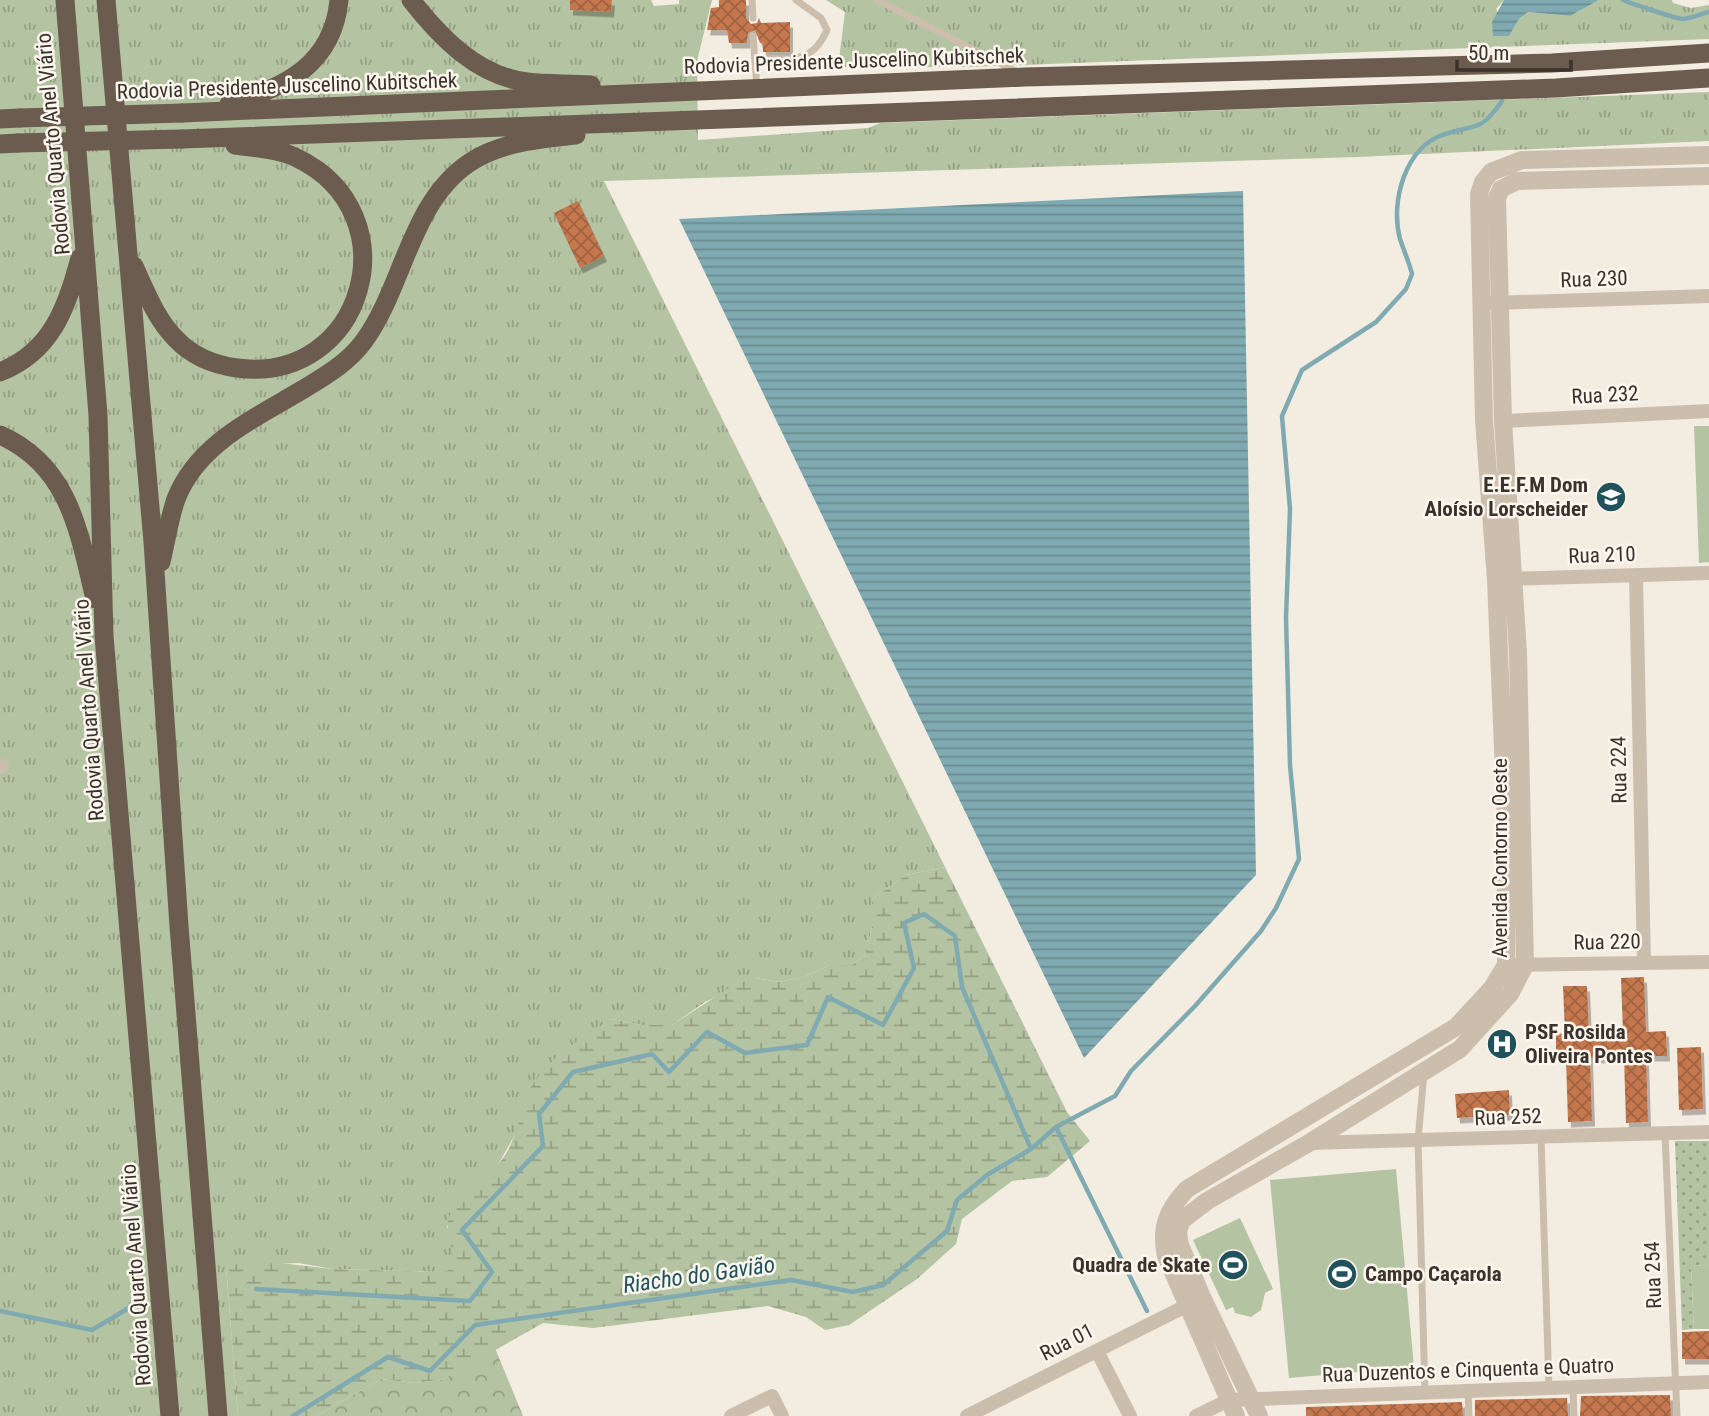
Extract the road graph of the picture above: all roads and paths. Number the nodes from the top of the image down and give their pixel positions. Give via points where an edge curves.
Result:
1 (65, 0) edge
2 (106, 0) edge
3 (339, 0) edge
4 (411, 0) edge
5 (752, 0) edge
6 (796, 0) edge
7 (877, 0) edge
8 (753, 18) dead end
9 (753, 36) dead end
10 (1709, 53) edge
11 (755, 59) junction
12 (1025, 77) junction
13 (1709, 78) edge
14 (757, 87) junction
15 (648, 91) junction
16 (203, 112) junction
17 (10, 119) edge
18 (620, 122) junction
19 (187, 139) junction
20 (7, 145) edge
21 (1709, 155) edge
22 (1491, 172) junction
23 (1709, 176) edge
24 (1501, 189) junction
25 (84, 244) junction
26 (128, 252) junction
27 (1709, 296) edge
28 (1479, 303) junction
29 (1500, 303) junction
30 (0, 372) edge
31 (1709, 411) edge
32 (1503, 421) junction
33 (0, 435) edge
34 (1709, 573) edge
35 (1636, 575) junction
36 (1515, 579) junction
37 (1496, 580) junction
38 (156, 583) junction
39 (104, 636) junction
40 (1709, 962) edge
41 (1644, 963) junction
42 (1516, 965) junction
43 (1424, 1072) junction
44 (1709, 1132) edge
45 (1665, 1134) junction
46 (1541, 1137) junction
47 (1418, 1140) junction
48 (1309, 1143) junction
49 (1170, 1231) junction
50 (1186, 1306) junction
51 (1097, 1351) junction
52 (1709, 1382) edge
53 (1675, 1383) junction
54 (1573, 1387) junction
55 (1549, 1388) junction
56 (1468, 1391) junction
57 (1424, 1392) junction
58 (1250, 1399) junction
59 (1233, 1408) edge
60 (170, 1416) edge
61 (218, 1416) edge
62 (731, 1416) edge
63 (782, 1416) edge
64 (967, 1416) edge
65 (1130, 1416) edge
66 (1196, 1416) edge
67 (1259, 1416) edge
68 (1469, 1416) edge
69 (1574, 1416) edge
70 (1676, 1416) edge

1 - 25 highway, Rodovia Quarto Anel Viário
2 - 26 highway
3 - 16 highway via 326,39 313,62 295,78 269,92
4 - 15 highway via 448,42 499,75 525,82
5 - 8 lane
6 - 11 lane via 821,18 827,30 819,48 801,58
7 - 12 lane
9 - 11 lane
10 - 12 highway, Rodovia Presidente Juscelino Kubitschek via 1552,63
11 - 14 lane
12 - 14 highway, Rodovia Presidente Juscelino Kubitschek
13 - 18 highway via 1556,88
14 - 15 highway, Rodovia Presidente Juscelino Kubitschek
15 - 16 highway, Rodovia Presidente Juscelino Kubitschek
16 - 17 highway, Rodovia Presidente Juscelino Kubitschek, bridge
18 - 19 highway
18 - 38 highway via 608,129 537,139 489,152 448,182 424,218 364,341 335,370 221,439 202,457 177,499
19 - 20 highway, bridge
19 - 26 highway via 279,152 297,158 338,187 356,213 364,248 360,289 342,325 318,350 280,368 225,366 196,355 164,325
21 - 22 street via 1522,160
22 - 24 street
22 - 28 street, Avenida Contorno Oeste via 1479,194
23 - 24 street via 1517,181
24 - 29 street, Avenida Contorno Oeste via 1497,198
25 - 30 highway via 72,288 51,335 33,354
25 - 39 highway, Rodovia Quarto Anel Viário via 98,415
26 - 38 highway
27 - 29 street, Rua 230
28 - 29 street, Rua 230
28 - 37 street, Avenida Contorno Oeste
29 - 32 street, Avenida Contorno Oeste
31 - 32 street, Rua 232
32 - 36 street, Avenida Contorno Oeste
33 - 39 highway via 34,456 68,500
34 - 35 street, Rua 210
35 - 36 street, Rua 210
35 - 41 street, Rua 224
36 - 37 street, Rua 210
36 - 42 street, Avenida Contorno Oeste via 1524,819
37 - 42 street, Avenida Contorno Oeste
38 - 61 highway
39 - 60 highway, Rodovia Quarto Anel Viário
40 - 41 street, Rua 220
41 - 42 street, Rua 220
42 - 43 street, Avenida Contorno Oeste via 1510,994 1484,1025 1460,1049
42 - 49 street, Avenida Contorno Oeste via 1456,1027 1187,1189 1175,1201
43 - 47 lane
43 - 48 street, Avenida Contorno Oeste
44 - 45 street, Rua 252
45 - 46 street, Rua 252
45 - 53 lane, Rua 254
46 - 47 street, Rua 252
46 - 55 lane
47 - 48 street, Rua 252
47 - 57 lane
48 - 49 street, Avenida Contorno Oeste via 1189,1213
49 - 50 street via 1166,1256
49 - 58 street
50 - 51 street, Rua 01
50 - 59 street
51 - 64 street, Rua 01
51 - 65 street
52 - 53 street, Rua Duzentos e Cinquenta e Quatro
53 - 54 street, Rua Duzentos e Cinquenta e Quatro
53 - 70 lane, Rua 254
54 - 55 street, Rua Duzentos e Cinquenta e Quatro
54 - 69 lane
55 - 56 street, Rua Duzentos e Cinquenta e Quatro
56 - 57 street, Rua Duzentos e Cinquenta e Quatro
56 - 68 lane
57 - 58 street, Rua Duzentos e Cinquenta e Quatro
58 - 59 street, Rua Duzentos e Cinquenta e Quatro
58 - 67 street
59 - 66 street
62 - 63 street via 772,1396

